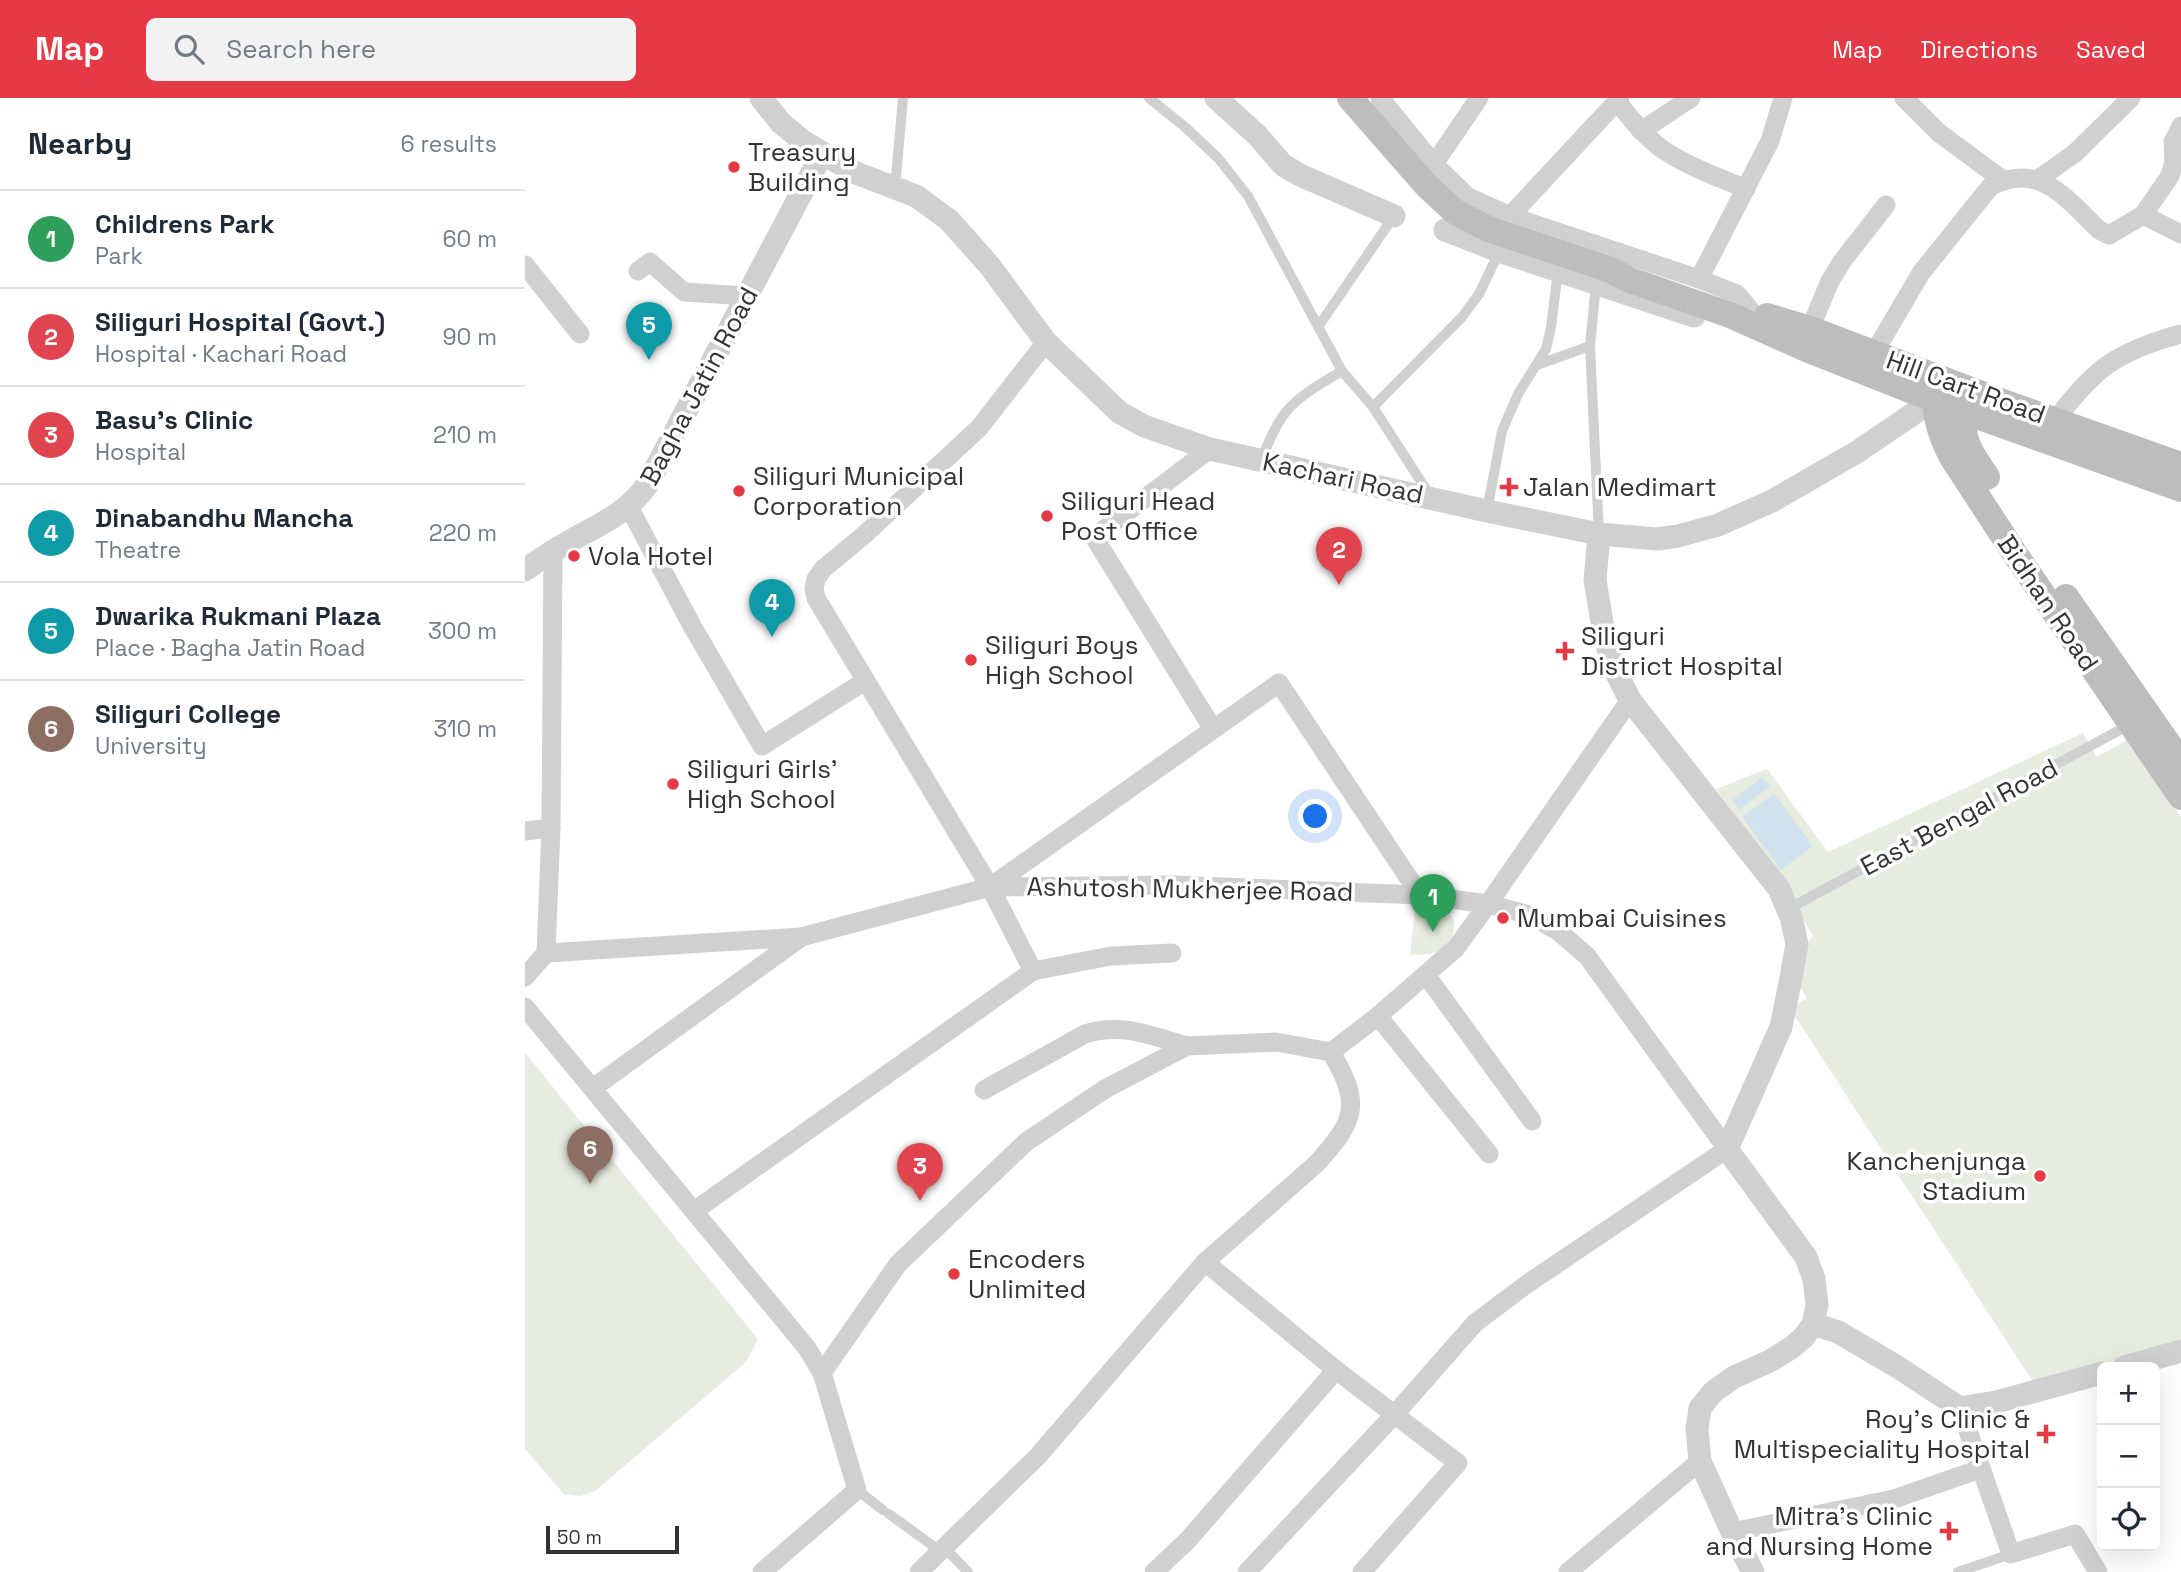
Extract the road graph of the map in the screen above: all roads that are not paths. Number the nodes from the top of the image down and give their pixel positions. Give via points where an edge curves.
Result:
1 (761, 98) edge
2 (902, 98) edge
3 (1149, 98) edge
4 (1216, 98) edge
5 (1350, 98) edge
6 (1380, 98) edge
7 (1479, 98) edge
8 (1691, 98) edge
9 (1783, 98) edge
10 (1904, 98) edge
11 (2131, 98) edge
12 (1618, 100) edge
13 (2181, 126) edge
14 (1641, 131) junction
15 (823, 154) junction
16 (1434, 164) junction
17 (2003, 180) junction
18 (2037, 180) junction
19 (895, 188) junction
20 (1746, 189) junction
21 (1468, 197) junction
22 (1886, 205) dead end
23 (2143, 215) junction
24 (1394, 216) joint
25 (1510, 216) junction
26 (1445, 230) joint
27 (2181, 234) edge
28 (1499, 251) junction
29 (525, 265) edge
30 (638, 271) dead end
31 (1558, 271) junction
32 (1602, 276) junction
33 (1699, 279) junction
34 (747, 296) junction
35 (1743, 314) junction
36 (1318, 327) junction
37 (1810, 329) junction
38 (580, 334) dead end
39 (2181, 334) edge
40 (1046, 342) junction
41 (1590, 346) junction
42 (1874, 353) junction
43 (1537, 365) junction
44 (1342, 371) junction
45 (1936, 388) junction
46 (1964, 400) junction
47 (1373, 407) junction
48 (2055, 420) junction
49 (1210, 449) junction
50 (1262, 460) junction
51 (2181, 465) edge
52 (1969, 467) junction
53 (2181, 489) edge
54 (1431, 498) junction
55 (629, 507) junction
56 (1487, 511) junction
57 (1599, 534) junction
58 (553, 551) junction
59 (525, 570) edge
60 (865, 681) junction
61 (1630, 700) junction
62 (2130, 725) junction
63 (1213, 729) junction
64 (2181, 762) edge
65 (2181, 797) edge
66 (551, 828) junction
67 (525, 831) edge
68 (990, 887) junction
69 (1420, 895) junction
70 (1488, 904) junction
71 (1788, 909) junction
72 (801, 937) junction
73 (546, 953) junction
74 (1172, 953) dead end
75 (1033, 971) junction
76 (1426, 975) junction
77 (525, 977) edge
78 (525, 1007) edge
79 (1378, 1016) junction
80 (1187, 1046) junction
81 (1331, 1052) junction
82 (593, 1088) junction
83 (984, 1090) dead end
84 (1532, 1121) dead end
85 (1727, 1149) junction
86 (1489, 1154) dead end
87 (694, 1211) junction
88 (1205, 1262) junction
89 (1812, 1324) junction
90 (2181, 1351) edge
91 (2142, 1362) edge
92 (1336, 1370) junction
93 (823, 1373) junction
94 (2097, 1374) edge
95 (1960, 1408) junction
96 (1394, 1415) junction
97 (1700, 1461) junction
98 (1980, 1469) junction
99 (857, 1490) junction
100 (1732, 1532) junction
101 (942, 1549) junction
102 (2011, 1553) junction
103 (762, 1572) edge
104 (919, 1572) edge
105 (968, 1572) edge
106 (1154, 1572) edge
107 (1247, 1572) edge
108 (1362, 1572) edge
109 (1568, 1572) edge
110 (1753, 1572) edge
111 (1958, 1572) edge
112 (2098, 1572) edge

1 - 15 street, Kachari Road via 791,132
2 - 19 lane
3 - 36 lane via 1218,158 1248,196
4 - 24 street via 1283,165
5 - 32 main road, bridge via 1454,211
6 - 16 street
7 - 16 street
8 - 14 street
9 - 20 street via 1770,141
10 - 17 street via 1939,133
11 - 18 street via 2074,153
12 - 14 street
12 - 25 street
13 - 23 street via 2173,142 2171,176
14 - 20 street via 1662,149
15 - 19 street, Kachari Road
15 - 34 street, Bagha Jatin Road
16 - 21 street
17 - 18 street
17 - 42 street via 1990,187 1921,273
18 - 23 street via 2051,185 2109,234
19 - 40 street, Kachari Road via 916,195 949,220
20 - 33 street
21 - 25 street
21 - 26 street
22 - 37 street via 1830,281
23 - 27 street
24 - 36 lane
25 - 33 street
26 - 28 street
28 - 31 street
28 - 47 lane via 1479,294 1462,317
29 - 38 street
30 - 34 street via 650,262 684,292
31 - 32 street
31 - 43 lane via 1551,327
32 - 35 main road
32 - 41 lane
33 - 35 street via 1737,294
34 - 55 street, Bagha Jatin Road via 647,485
35 - 37 main road, Hill Cart Road
35 - 45 main road, Hill Cart Road
36 - 44 lane
37 - 42 main road, Hill Cart Road
39 - 48 street via 2112,361
40 - 49 street, Kachari Road via 1119,412 1144,426
40 - 60 street via 979,428 816,579 816,598
41 - 43 lane
41 - 57 lane
42 - 45 main road, Hill Cart Road
43 - 56 lane via 1502,431
44 - 47 lane
44 - 50 lane via 1287,407
45 - 46 main road, Hill Cart Road
45 - 52 main road, Bidhan Road via 1945,445
45 - 57 street, Kachari Road via 1857,452 1744,515 1657,539
46 - 48 main road, Hill Cart Road
46 - 52 main road, Bidhan Road via 1962,422
46 - 53 main road, Hill Cart Road
47 - 54 lane
48 - 51 main road, Hill Cart Road
49 - 50 street, Kachari Road
49 - 63 street via 1094,537
50 - 54 street, Kachari Road
52 - 62 main road, Bidhan Road
52 - 64 main road, Bidhan Road
54 - 56 street, Kachari Road
55 - 58 street, Bagha Jatin Road
55 - 60 street via 762,746
56 - 57 street, Kachari Road
57 - 61 street via 1595,580 1604,635
58 - 59 street, Bagha Jatin Road
58 - 66 street
60 - 68 street
61 - 70 street
61 - 71 street via 1779,890
62 - 65 main road, Bidhan Road
62 - 71 lane, East Bengal Road
63 - 68 street
63 - 69 street via 1279,682
66 - 67 street
66 - 73 street
68 - 69 street, Ashutosh Mukherjee Road via 1174,885
68 - 72 street, Ashutosh Mukherjee Road
68 - 75 street
69 - 70 street, Ashutosh Mukherjee Road
70 - 76 street via 1456,947
70 - 85 street, Ashutosh Mukherjee Road via 1529,915 1558,931 1587,956
71 - 85 street via 1797,944 1781,1027
72 - 73 street, Ashutosh Mukherjee Road
72 - 82 street
73 - 77 street
74 - 75 street via 1111,956
75 - 87 street
76 - 79 street
76 - 84 street
78 - 82 street
79 - 81 street
79 - 86 street
80 - 81 street via 1276,1042
80 - 83 street via 1126,1029 1101,1028
80 - 93 street via 1105,1089 1025,1142 898,1264
81 - 88 street via 1351,1094 1349,1118 1341,1133 1317,1164
82 - 87 street
85 - 89 street via 1806,1257 1817,1305
85 - 96 street via 1475,1323
87 - 93 street
88 - 92 street
88 - 101 street via 1038,1456
89 - 95 street via 1838,1332
89 - 97 street via 1791,1348 1713,1391 1700,1408
90 - 91 street
92 - 96 street
92 - 106 street via 1187,1541
93 - 99 street
94 - 95 street
95 - 98 street
96 - 107 street
96 - 108 street via 1458,1463
97 - 100 street
97 - 109 street
98 - 100 street via 1894,1499
98 - 102 street
99 - 101 lane
99 - 103 street
100 - 110 street
101 - 104 street
101 - 105 lane
102 - 111 lane
102 - 112 street via 2075,1534

